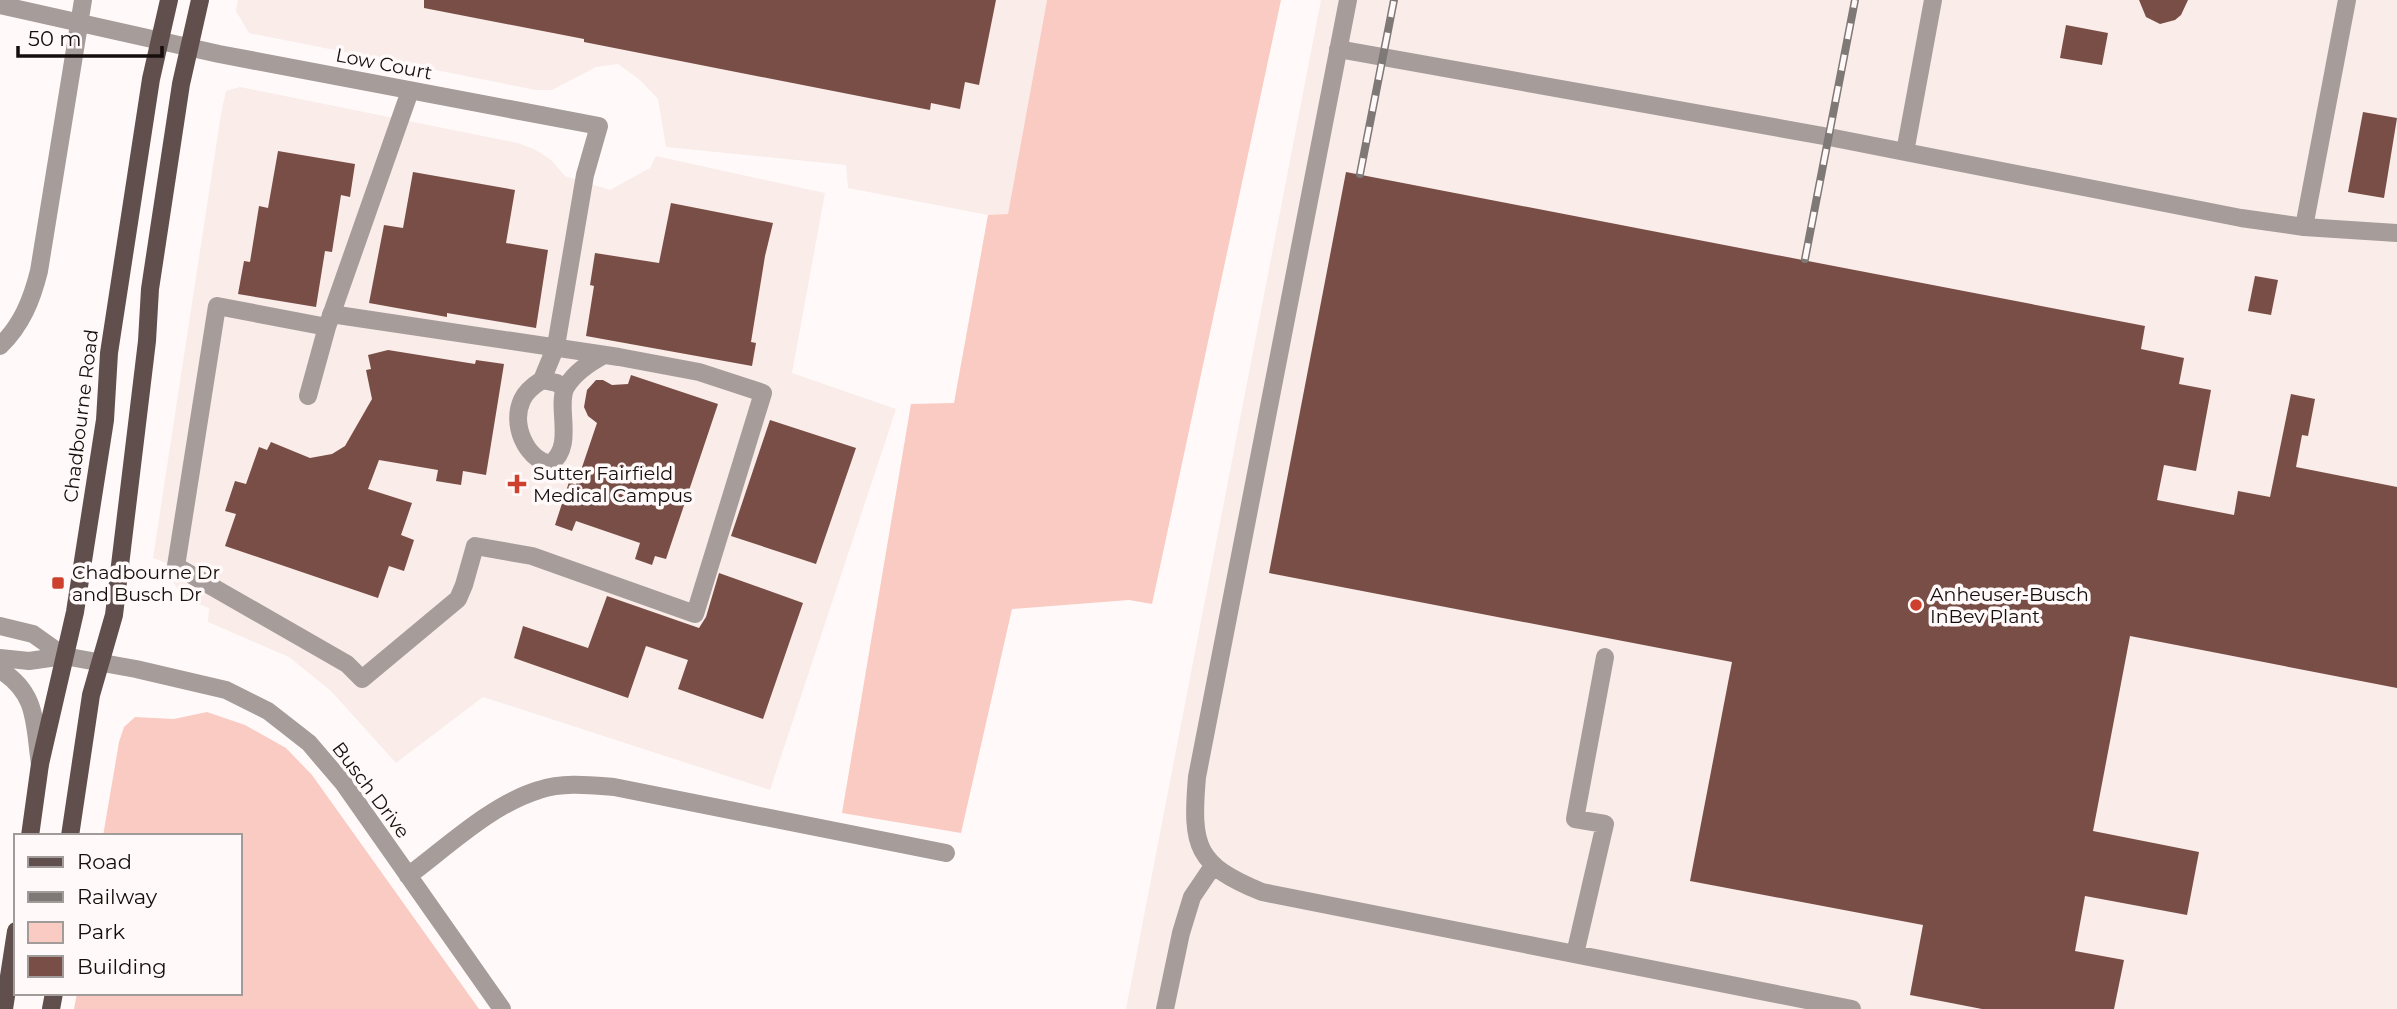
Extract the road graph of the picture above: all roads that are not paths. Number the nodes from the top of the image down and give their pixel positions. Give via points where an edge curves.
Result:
1 (83, 0) edge
2 (169, 0) edge
3 (200, 0) edge
4 (1348, 0) edge
5 (1933, 0) edge
6 (2347, 0) edge
7 (0, 5) edge
8 (79, 23) junction
9 (161, 40) junction
10 (190, 47) junction
11 (1338, 49) junction
12 (410, 91) junction
13 (1905, 152) junction
14 (2304, 226) junction
15 (2397, 233) edge
16 (329, 321) junction
17 (0, 346) edge
18 (555, 346) junction
19 (604, 355) junction
20 (542, 380) junction
21 (564, 389) junction
22 (308, 396) dead end
23 (0, 626) edge
24 (64, 656) junction
25 (0, 657) edge
26 (1605, 657) dead end
27 (100, 663) junction
28 (0, 670) edge
29 (40, 764) junction
30 (30, 834) edge
31 (70, 834) edge
32 (946, 853) dead end
33 (1213, 866) junction
34 (408, 876) junction
35 (14, 944) edge
36 (1575, 954) junction
37 (4, 1009) edge
38 (502, 1009) edge
39 (1165, 1009) edge
40 (1852, 1009) edge

1 - 8 street
2 - 9 main road, Chadbourne Road
3 - 10 main road
4 - 11 street
5 - 13 street
6 - 14 street
7 - 8 street, Low Court
8 - 9 street, Low Court
8 - 17 street via 39,271 31,302
9 - 10 street, Low Court
9 - 24 main road, Chadbourne Road via 109,353 105,420 79,590
10 - 12 street, Low Court
10 - 27 main road via 150,289 148,341 114,615
11 - 13 street
11 - 33 street via 1197,777 1194,819 1206,860
12 - 16 street
12 - 18 street, Low Court via 599,126 585,175
13 - 14 street via 2241,218
14 - 15 street
16 - 18 street
16 - 19 street via 217,306 176,566 347,663 362,679 458,599 475,546 531,556 695,614 763,393 699,372
16 - 22 street
18 - 19 street
18 - 20 street
19 - 21 street via 583,367
20 - 21 street
20 - 21 street via 526,393 520,411 526,447 540,462 550,464 557,459 563,445
23 - 24 street via 33,634
24 - 25 street via 29,661
24 - 27 street, Busch Drive
24 - 29 main road, Chadbourne Road
26 - 36 street via 1575,819 1605,824
27 - 31 main road
27 - 34 street, Busch Drive via 226,690 268,711 309,743 344,784
28 - 29 street via 17,681 30,700
29 - 30 main road, Chadbourne Road
32 - 34 street via 614,787 576,784 540,789 505,804
33 - 36 street via 1262,892
33 - 39 street via 1192,897
34 - 38 street, Busch Drive
35 - 37 main road
36 - 40 street

